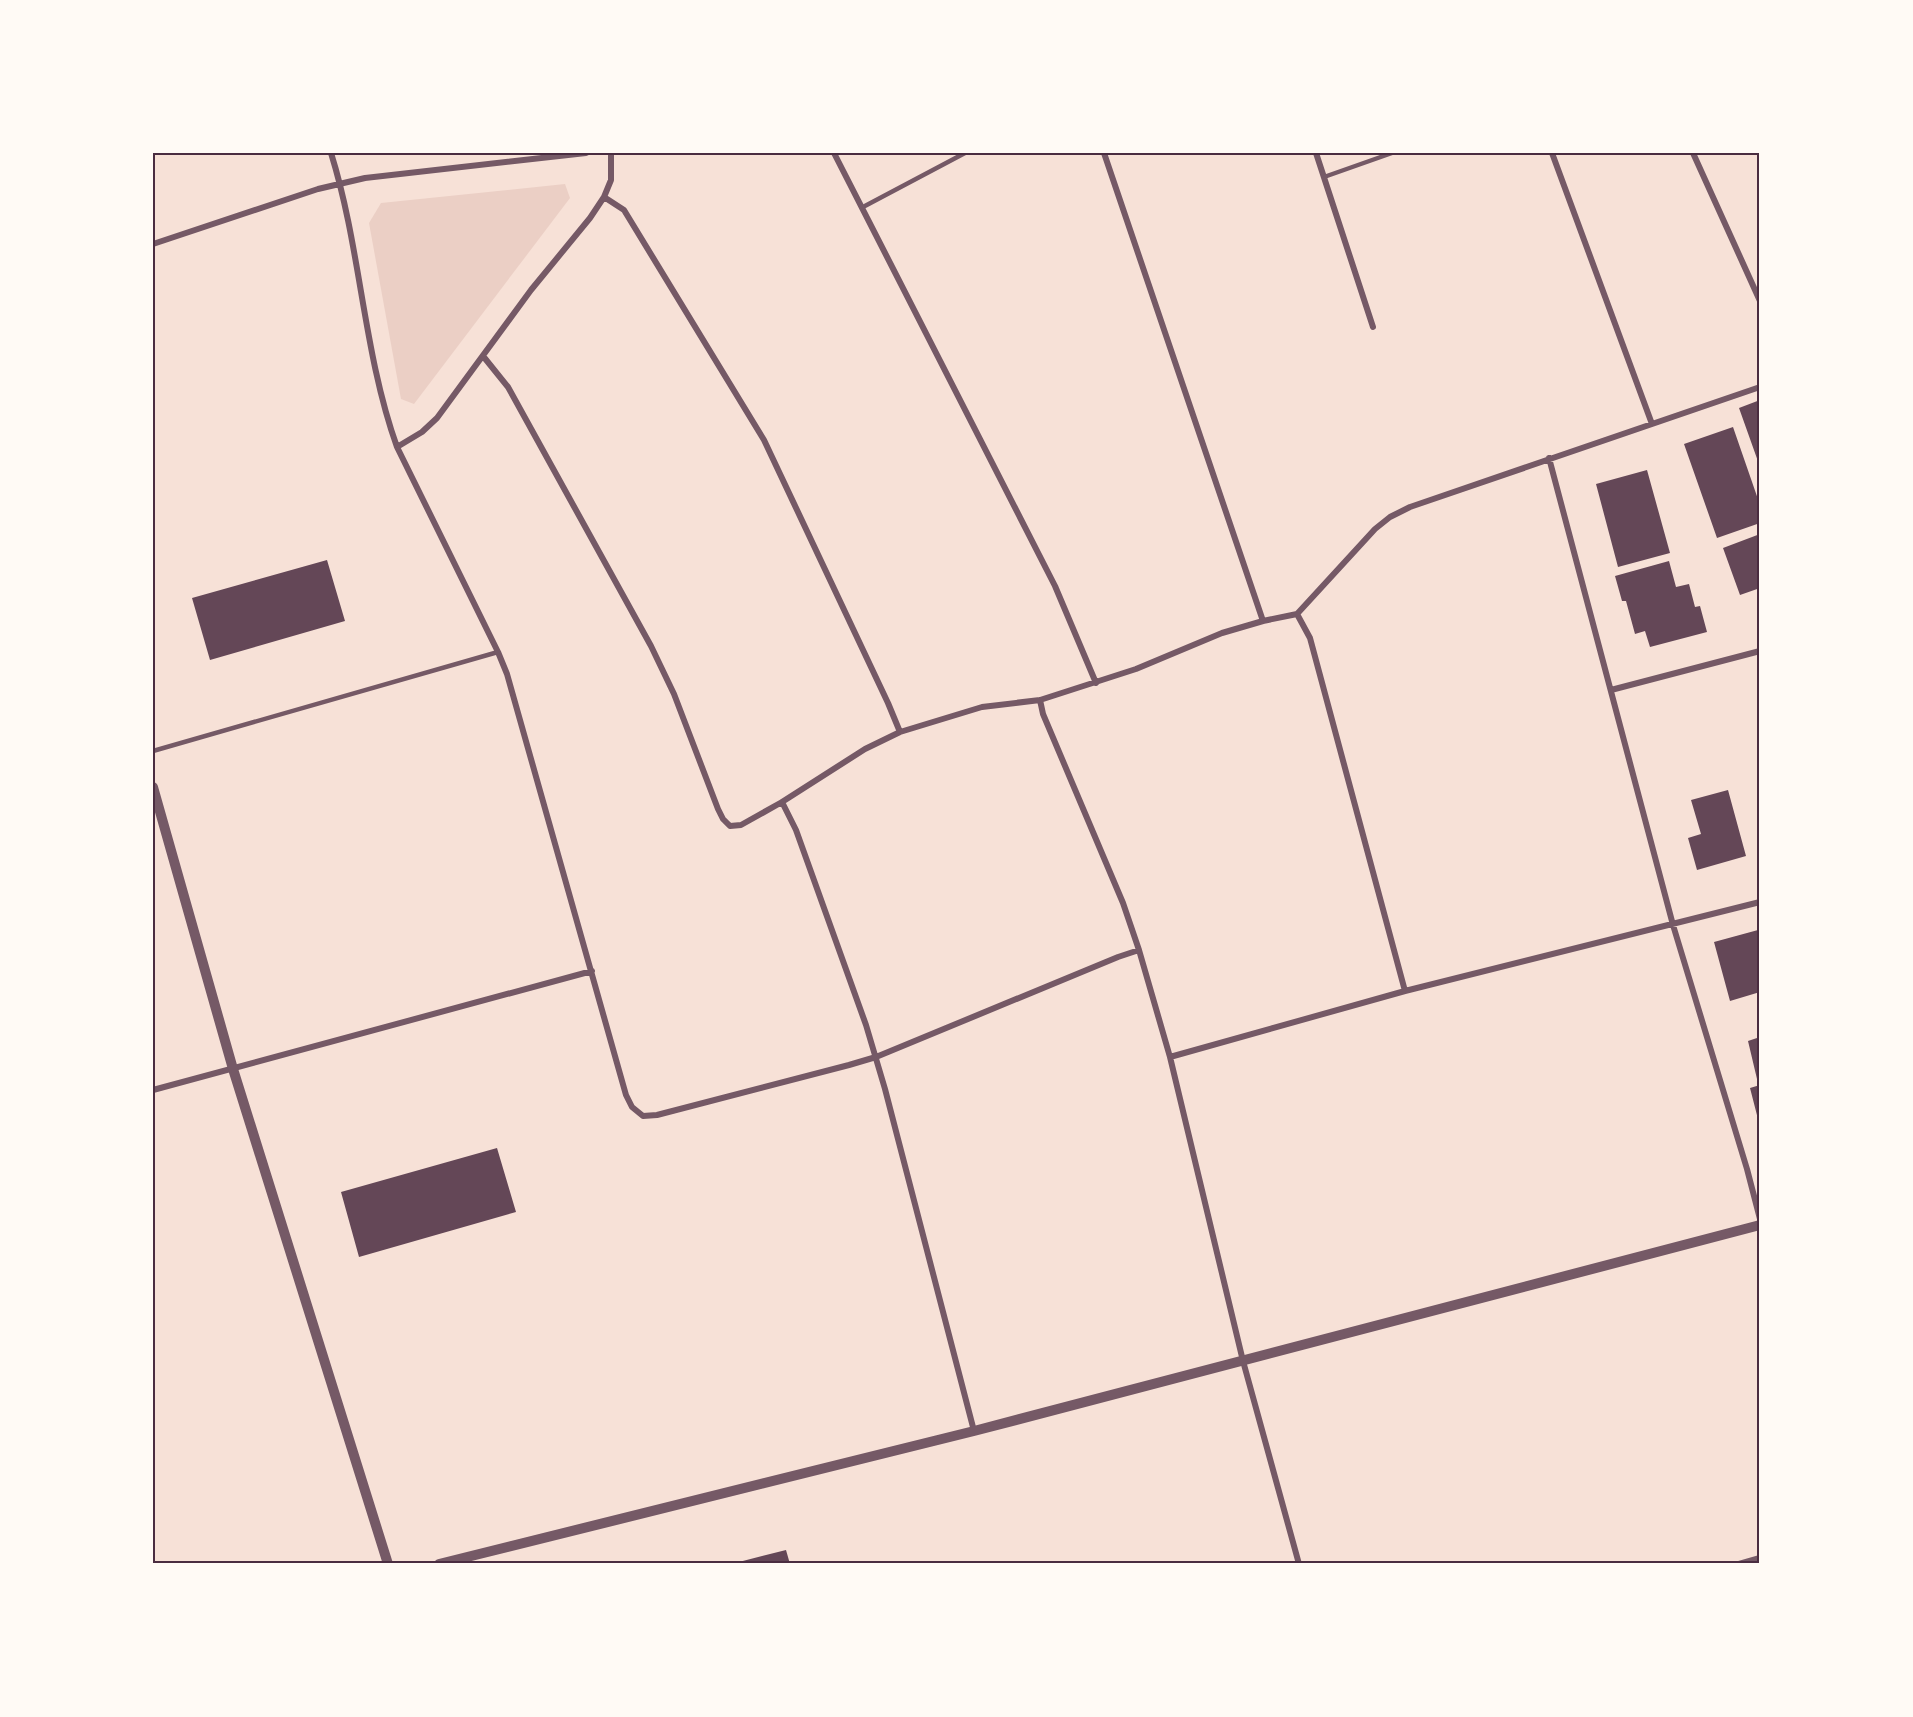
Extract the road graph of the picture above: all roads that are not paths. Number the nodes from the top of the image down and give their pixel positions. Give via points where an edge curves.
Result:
1 (332, 153) edge
2 (586, 153) edge
3 (611, 153) edge
4 (834, 153) edge
5 (965, 153) edge
6 (1104, 153) edge
7 (1316, 153) edge
8 (1392, 153) edge
9 (1552, 153) edge
10 (1693, 153) edge
11 (1324, 177) junction
12 (341, 183) junction
13 (604, 197) junction
14 (863, 207) junction
15 (153, 244) edge
16 (1760, 301) edge
17 (1373, 327) dead end
18 (483, 356) junction
19 (1760, 387) edge
20 (1652, 424) junction
21 (397, 447) junction
22 (1549, 458) junction
23 (1297, 614) junction
24 (1263, 621) junction
25 (1760, 651) edge
26 (498, 652) junction
27 (1096, 683) junction
28 (1611, 690) junction
29 (1040, 700) junction
30 (900, 732) junction
31 (153, 751) edge
32 (153, 787) edge
33 (782, 802) junction
34 (1760, 902) edge
35 (1673, 925) junction
36 (1139, 950) junction
37 (592, 971) junction
38 (1405, 991) junction
39 (876, 1057) junction
40 (1170, 1057) junction
41 (233, 1069) junction
42 (153, 1090) edge
43 (1760, 1219) edge
44 (1760, 1224) edge
45 (1243, 1361) junction
46 (974, 1431) junction
47 (1760, 1558) edge
48 (388, 1564) edge
49 (439, 1564) edge
50 (1299, 1564) edge
51 (1739, 1564) edge

1 - 12 street
2 - 12 street
3 - 13 street via 611,180
4 - 14 street
5 - 14 lane
6 - 24 street
7 - 11 street
8 - 11 lane
9 - 20 street
10 - 16 street
11 - 17 street
12 - 15 street
12 - 21 street via 384,409
13 - 18 street
13 - 30 street via 624,210 764,440
14 - 27 street via 1055,586
18 - 21 street via 437,418
18 - 33 street via 508,387 651,646 723,819 730,826 741,825
19 - 20 street
20 - 22 street
21 - 26 street
22 - 23 street via 1390,517
22 - 28 street
23 - 24 street
23 - 38 street via 1310,638
24 - 27 street via 1222,633
25 - 28 street
26 - 31 lane
26 - 37 street
27 - 29 street
28 - 35 street
29 - 30 street via 982,707
29 - 36 street via 1124,903
30 - 33 street via 865,749
32 - 41 street
33 - 39 street via 796,831
34 - 35 street
35 - 38 street
35 - 43 street
36 - 39 street
36 - 40 street
37 - 39 street via 627,1095 632,1107 643,1116
37 - 41 street
38 - 40 street
39 - 46 street
40 - 45 street
41 - 42 street
41 - 48 street
44 - 45 street
45 - 46 street
45 - 50 street
46 - 49 street
47 - 51 street

